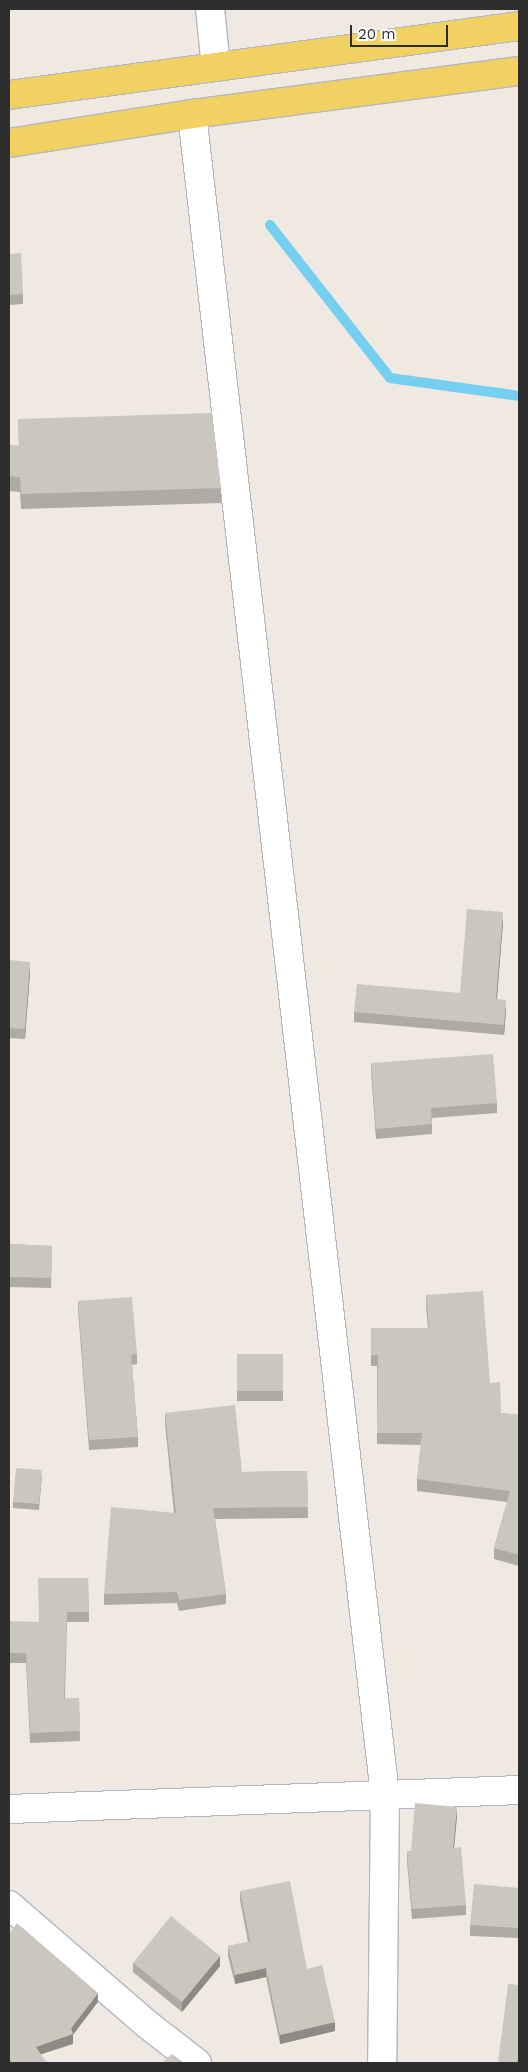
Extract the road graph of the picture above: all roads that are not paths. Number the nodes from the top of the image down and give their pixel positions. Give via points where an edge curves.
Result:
1 (210, 9) edge
2 (519, 26) edge
3 (216, 67) junction
4 (519, 71) edge
5 (9, 95) edge
6 (192, 114) junction
7 (9, 143) edge
8 (519, 1790) edge
9 (385, 1796) junction
10 (9, 1809) edge
11 (9, 1904) edge
12 (197, 2063) edge
13 (382, 2063) edge

1 - 3 street
2 - 3 main road
3 - 5 main road
4 - 6 main road
6 - 7 main road
6 - 9 street
8 - 9 street
9 - 10 street
9 - 13 street
11 - 12 street via 148,2025

